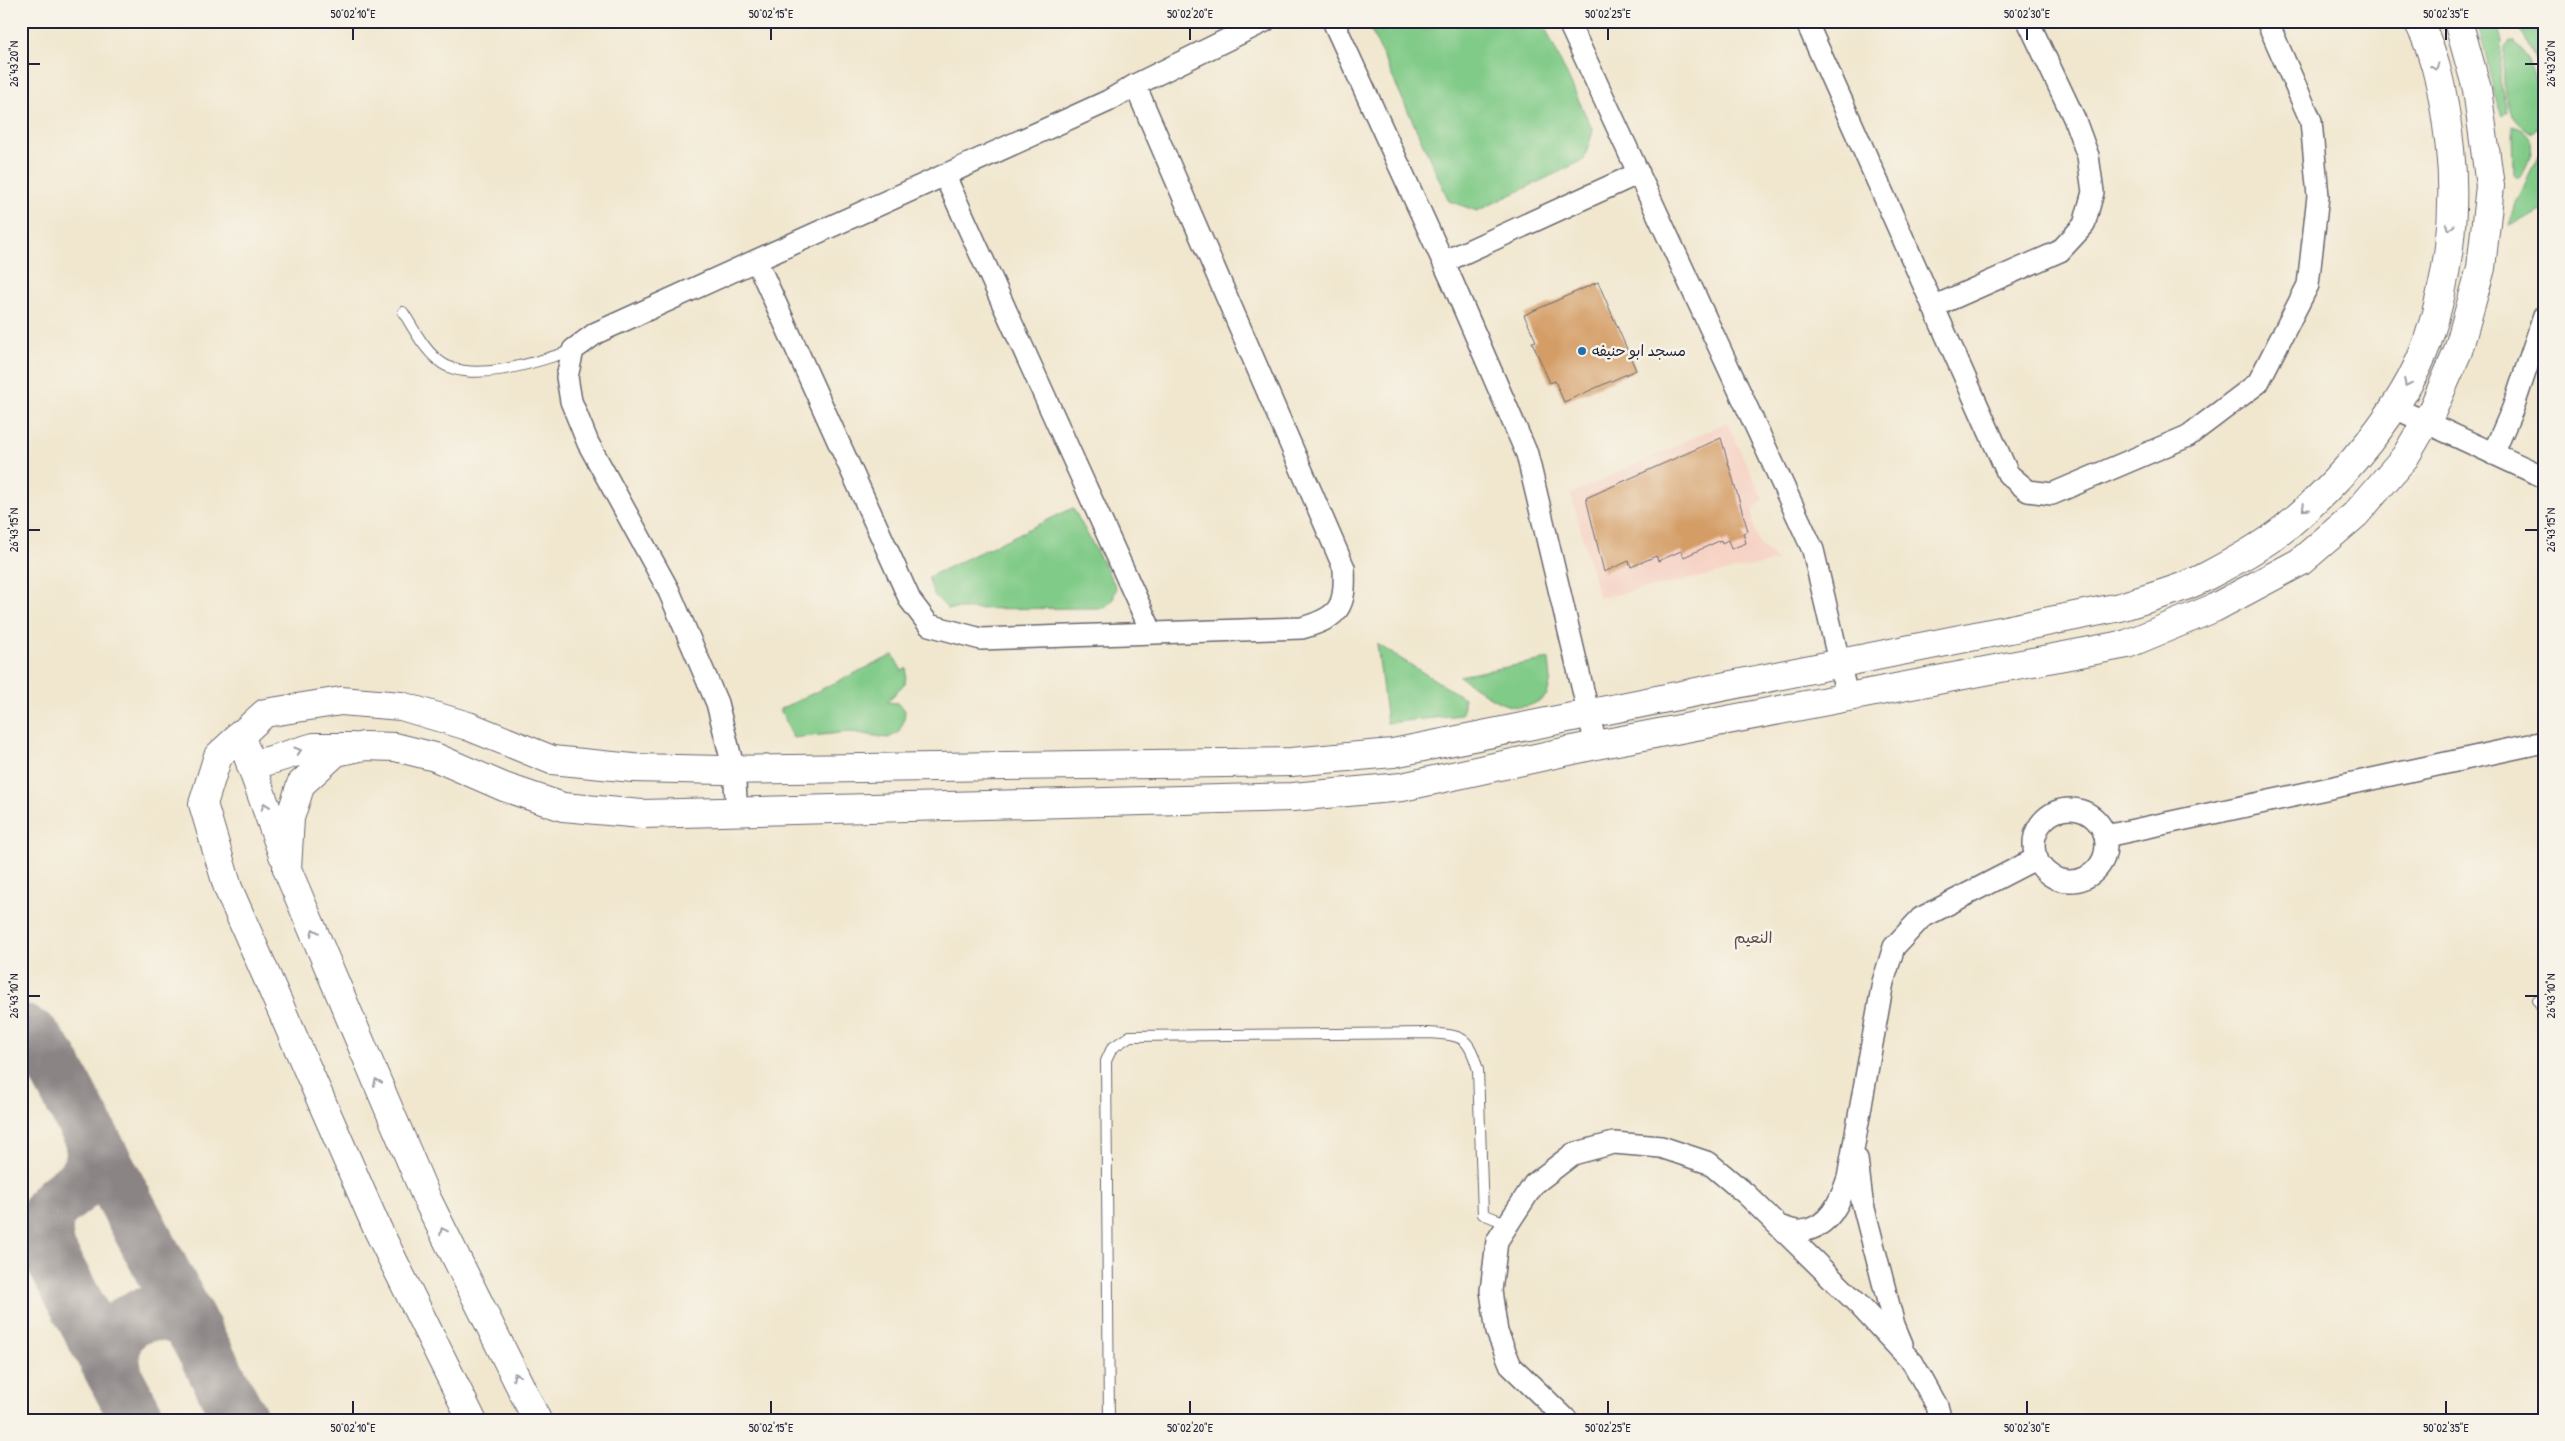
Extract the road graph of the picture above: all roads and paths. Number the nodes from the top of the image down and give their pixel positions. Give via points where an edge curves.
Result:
1 (1265, 21) edge
2 (1333, 21) edge
3 (1568, 21) edge
4 (1806, 21) edge
5 (2028, 21) edge
6 (2267, 21) edge
7 (2418, 21) edge
8 (2458, 21) edge
9 (1134, 86) junction
10 (1639, 173) junction
11 (945, 176) junction
12 (757, 262) junction
13 (1444, 262) junction
14 (1933, 307) junction
15 (403, 312) dead end
16 (2544, 316) edge
17 (572, 350) junction
18 (2393, 407) junction
19 (2425, 422) junction
20 (2493, 454) junction
21 (2544, 477) edge
22 (1152, 633) junction
23 (1838, 664) junction
24 (1847, 696) junction
25 (1589, 714) junction
26 (240, 734) junction
27 (2544, 742) edge
28 (1596, 745) junction
29 (362, 747) junction
30 (251, 766) junction
31 (734, 770) junction
32 (737, 812) junction
33 (2106, 836) junction
34 (2037, 858) junction
35 (288, 869) junction
36 (2544, 997) edge
37 (2544, 1012) edge
38 (1854, 1138) junction
39 (1508, 1224) junction
40 (1779, 1226) junction
41 (1909, 1358) junction
42 (472, 1420) edge
43 (538, 1420) edge
44 (1109, 1420) edge
45 (1567, 1420) edge
46 (1941, 1420) edge

1 - 9 street
2 - 13 street
3 - 10 street
4 - 14 street
5 - 14 street via 2074,118 2088,156 2093,192 2084,225 2060,250
6 - 14 street via 2311,121 2318,196 2308,285 2258,383 2188,436 2052,494 2028,491 2008,474
7 -> 18 main road via 2443,92 2454,185 2448,261 2427,343
8 - 19 main road via 2477,89 2490,186 2481,268 2458,351
9 - 11 street
9 - 22 street via 1344,568 1345,588 1340,607 1326,621 1302,628
10 - 13 street
10 - 23 street via 1813,550
11 - 12 street
11 - 22 street
12 - 17 street via 596,333
12 - 22 street via 910,600 929,625 982,639
13 - 25 street via 1527,454
15 - 17 lane via 427,350 441,363 464,371 531,364
16 - 20 street via 2513,408
17 - 31 street via 566,377 571,401 588,443 668,589 717,703
18 - 19 street
18 -> 23 main road via 2369,443 2285,528 2204,578 2120,607
19 - 20 street
19 - 24 main road via 2405,457 2356,514 2300,562 2214,608 2128,644
20 - 21 street
23 - 24 street
23 - 25 main road
24 - 28 main road
25 - 28 street
25 - 31 main road via 1393,752 1291,762
26 - 30 main road
26 - 31 main road via 265,713 341,701 401,706 468,726 552,760 633,768
26 - 42 main road via 218,756 202,804 228,888 377,1228
27 - 33 street
28 - 32 main road via 1402,787 1293,797
30 -> 29 main road via 314,746
29 - 32 main road via 395,747 435,757 504,787 563,807 642,814
29 - 35 main road via 336,752 301,784 290,818
35 -> 30 main road
31 - 32 street
33 - 34 street via 2103,860 2087,877 2064,880 2052,876
33 - 34 street via 2101,825 2083,811 2059,810 2041,824 2034,846
34 - 38 street via 1921,918 1894,947 1883,982
43 -> 35 main road via 427,1198
36 - 37 lane via 2538,1000
38 - 40 street via 1848,1178 1838,1205 1822,1223 1801,1231
38 - 41 street via 1862,1200 1894,1325
39 - 40 street via 1534,1184 1573,1154 1614,1143 1661,1147 1709,1163
39 - 44 lane via 1483,1214 1478,1070 1472,1047 1456,1035 1130,1036 1112,1048 1106,1061
39 - 45 street via 1497,1241 1491,1291 1497,1332 1511,1366
40 - 41 street
41 - 46 street via 1937,1406

